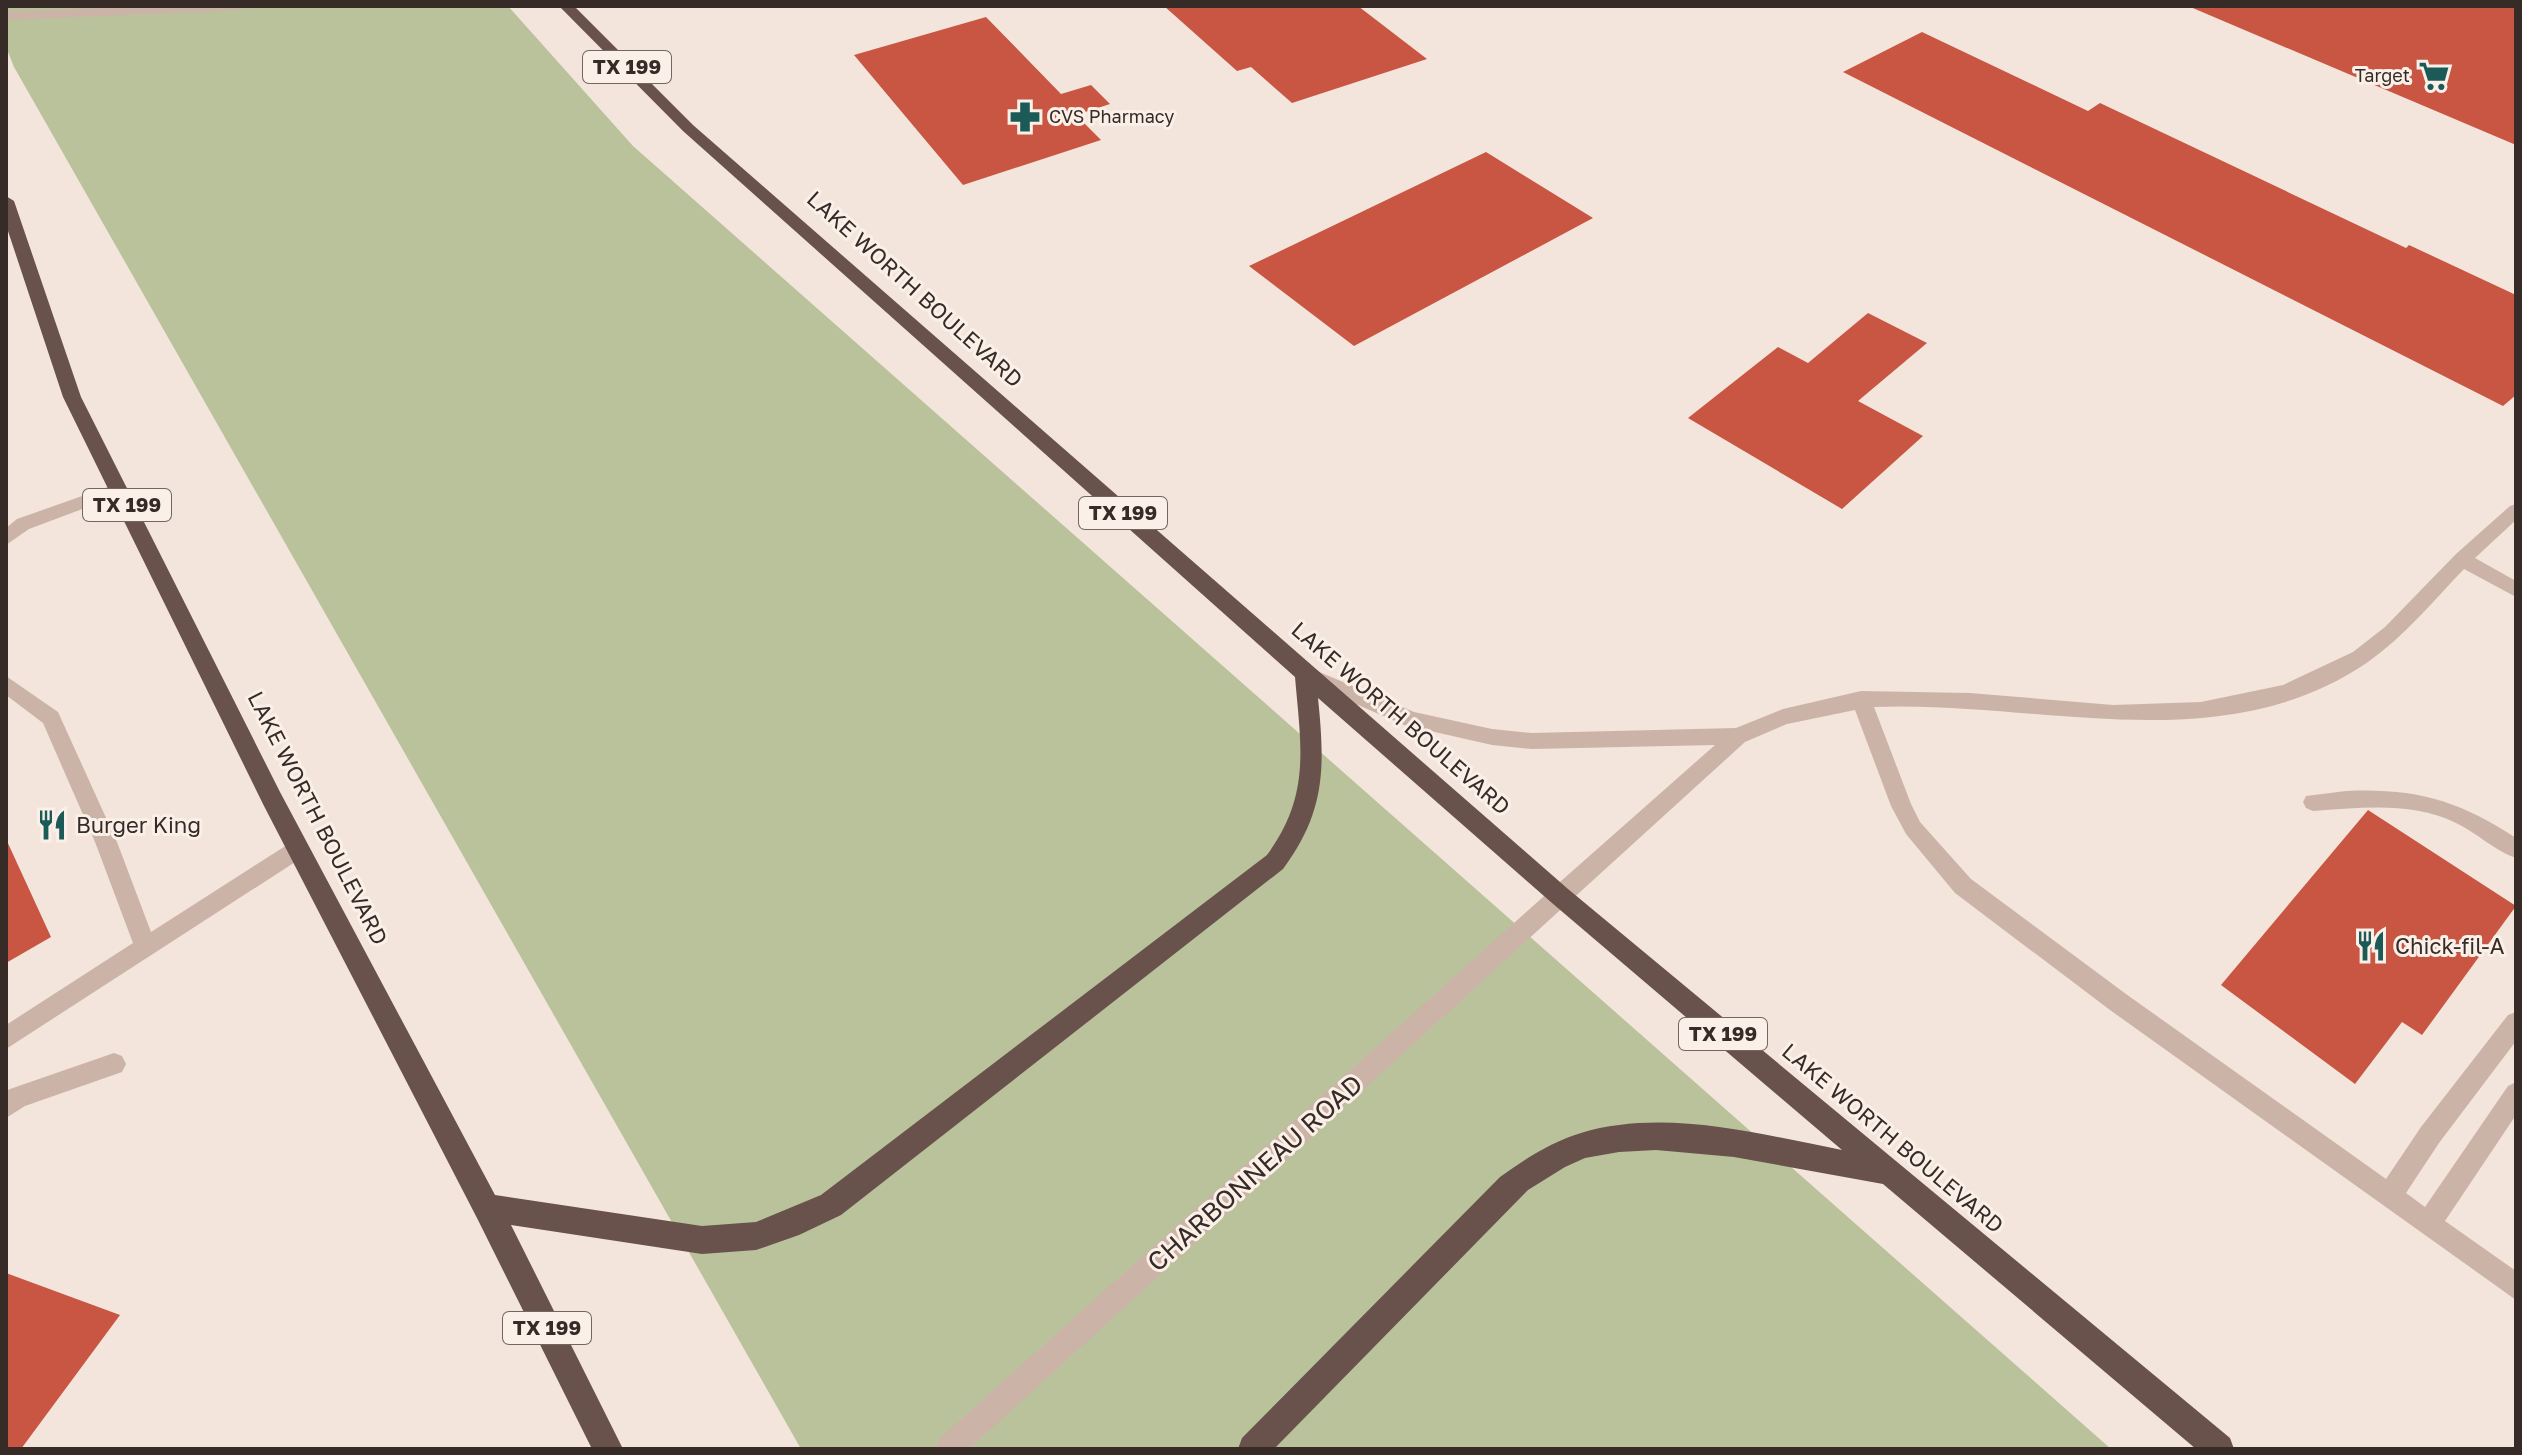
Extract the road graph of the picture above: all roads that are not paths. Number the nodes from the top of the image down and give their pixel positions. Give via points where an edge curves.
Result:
1 (241, 6) edge
2 (566, 6) edge
3 (6, 16) edge
4 (6, 201) edge
5 (9, 222) edge
6 (119, 489) junction
7 (2516, 510) edge
8 (6, 538) edge
9 (2462, 559) junction
10 (2516, 590) edge
11 (1305, 674) junction
12 (7, 686) edge
13 (1861, 699) junction
14 (1738, 736) junction
15 (2313, 802) dead end
16 (298, 849) junction
17 (2516, 849) edge
18 (1560, 896) junction
19 (146, 947) junction
20 (2516, 1023) edge
21 (6, 1038) edge
22 (114, 1064) dead end
23 (2516, 1094) edge
24 (6, 1106) edge
25 (1885, 1171) junction
26 (2389, 1196) junction
27 (487, 1208) junction
28 (2428, 1224) junction
29 (2516, 1287) edge
30 (608, 1449) edge
31 (949, 1449) edge
32 (1253, 1449) edge
33 (2219, 1449) edge

1 - 3 street
2 - 11 highway, LAKE WORTH BOULEVARD / TX 199 via 688,128
4 - 5 highway, LAKE WORTH BOULEVARD / TX 199
5 - 6 highway, LAKE WORTH BOULEVARD / TX 199 via 72,397
6 - 8 street via 23,524
6 - 16 highway, LAKE WORTH BOULEVARD / TX 199
7 - 9 street
9 - 10 street
9 - 13 street via 2372,650 2309,683 2246,704 2128,713
11 - 14 street via 1411,719 1492,737 1532,741
11 - 18 highway, LAKE WORTH BOULEVARD / TX 199
11 - 27 highway via 1312,792 1293,842 1275,862 831,1205 756,1236 702,1240
12 - 19 street via 51,718
13 - 14 street via 1811,708
13 - 26 street via 1913,828 1963,886
14 - 18 street, CHARBONNEAU ROAD
15 - 17 street via 2384,798 2444,808
16 - 19 street
16 - 27 highway, LAKE WORTH BOULEVARD / TX 199
18 - 25 highway, LAKE WORTH BOULEVARD / TX 199
18 - 31 street, CHARBONNEAU ROAD
19 - 21 street
20 - 26 street
22 - 24 street via 18,1097
23 - 28 street
25 - 32 highway via 1663,1135 1583,1146 1544,1163 1510,1187
25 - 33 highway, LAKE WORTH BOULEVARD / TX 199
26 - 28 street
27 - 30 highway, LAKE WORTH BOULEVARD / TX 199
28 - 29 street

